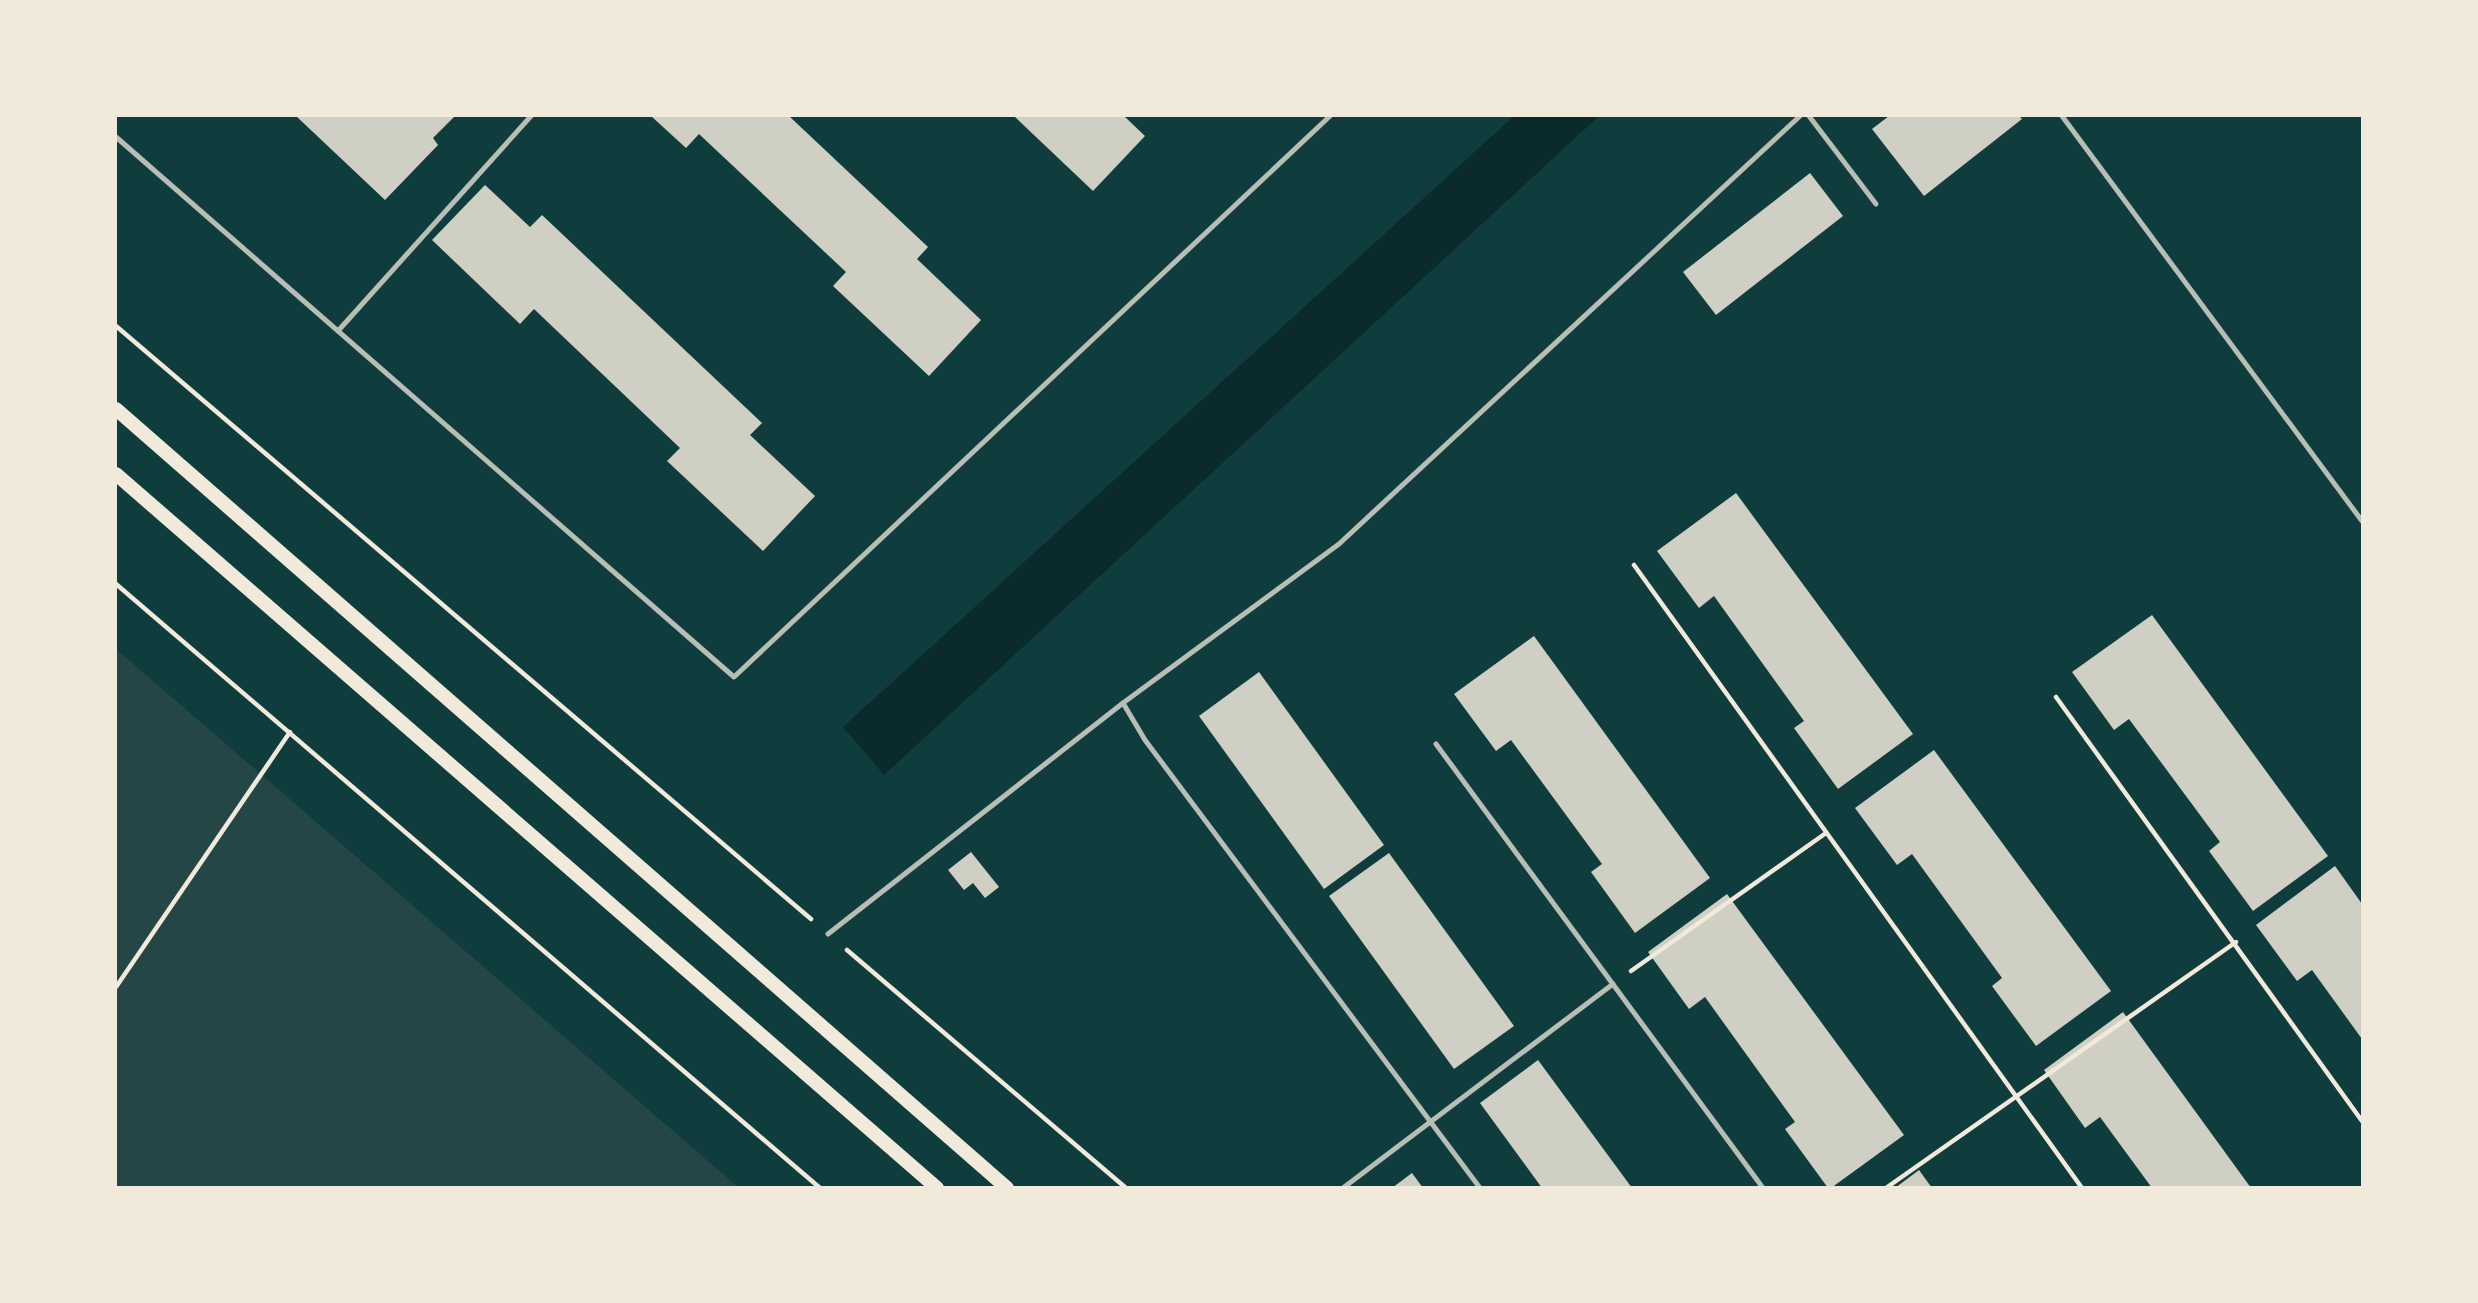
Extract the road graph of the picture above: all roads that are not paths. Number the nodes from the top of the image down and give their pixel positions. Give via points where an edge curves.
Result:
1 (531, 116) edge
2 (1328, 116) edge
3 (1800, 116) edge
4 (1809, 116) edge
5 (2062, 116) edge
6 (116, 137) edge
7 (1876, 204) dead end
8 (338, 331) junction
9 (116, 409) edge
10 (116, 474) edge
11 (2362, 521) edge
12 (1123, 703) junction
13 (1436, 744) dead end
14 (828, 934) road end
15 (1613, 984) junction
16 (1430, 1122) junction
17 (937, 1188) edge
18 (1007, 1188) edge
19 (1343, 1188) edge
20 (1480, 1188) edge
21 (1763, 1188) edge

1 - 8 lane
2 - 8 lane via 734,677
3 - 12 lane via 1339,544
4 - 7 lane
5 - 11 lane
6 - 8 lane
9 - 18 main road
10 - 17 main road
12 - 14 lane
12 - 16 lane via 1145,740
13 - 15 lane
15 - 16 lane
15 - 21 lane
16 - 19 lane
16 - 20 lane

